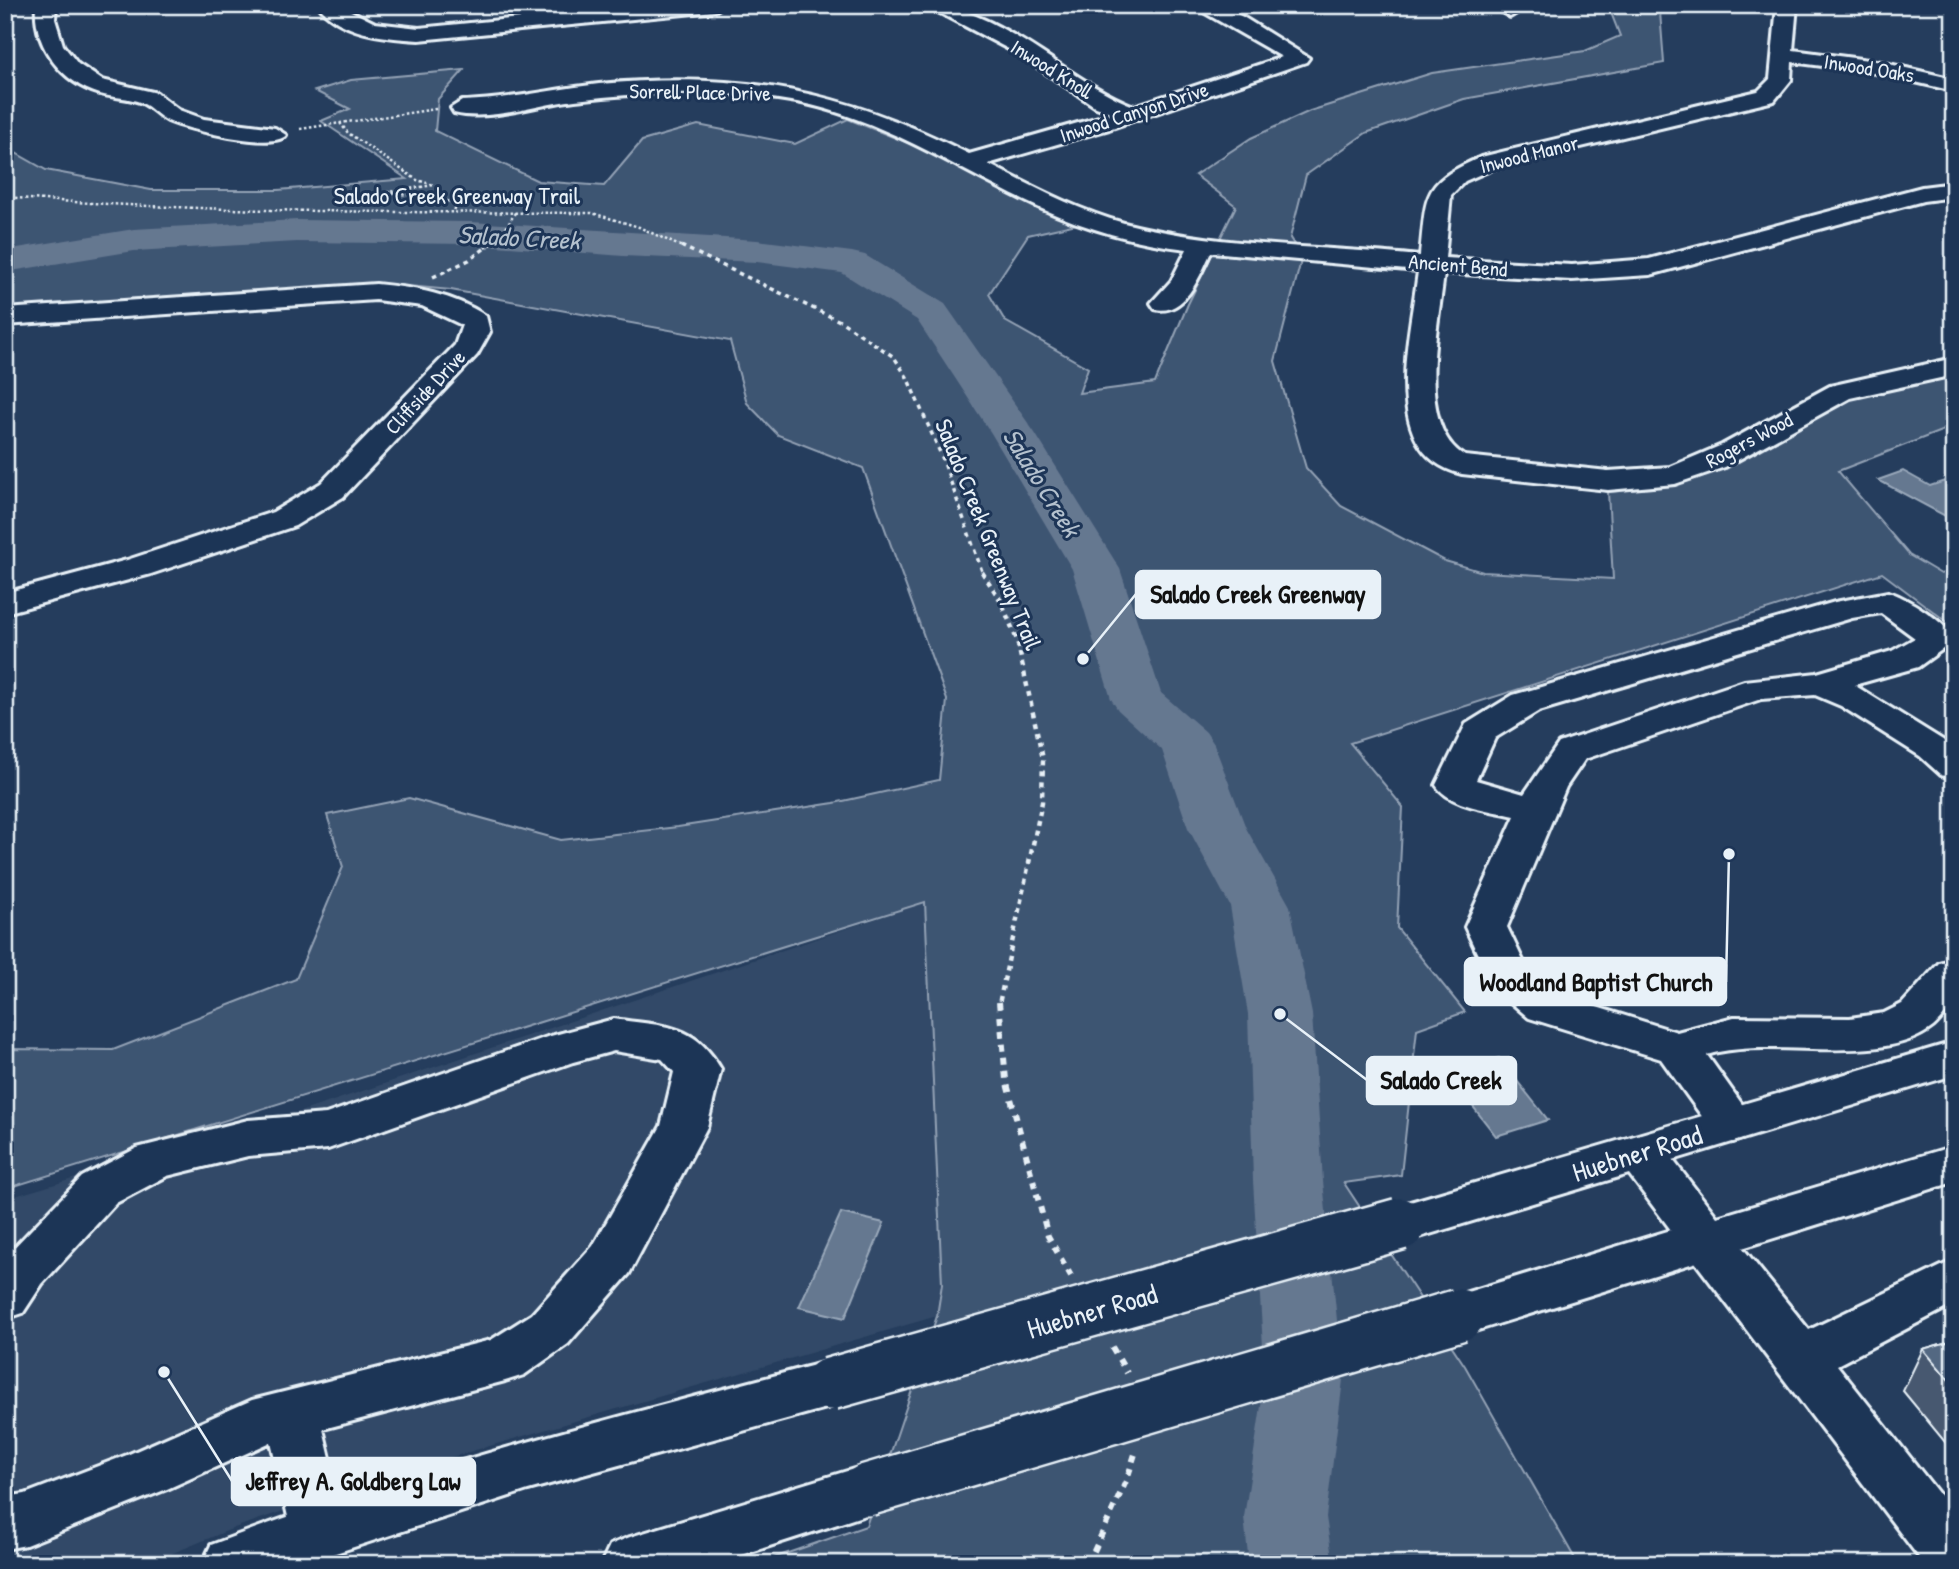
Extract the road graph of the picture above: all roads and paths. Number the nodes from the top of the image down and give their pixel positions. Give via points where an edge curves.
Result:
1 (46, 5) edge
2 (327, 5) edge
3 (715, 5) edge
4 (934, 5) edge
5 (1200, 5) edge
6 (1787, 5) edge
7 (562, 13) edge
8 (1783, 55) junction
9 (1954, 85) edge
10 (462, 108) joint
11 (1133, 113) junction
12 (340, 123) junction
13 (275, 135) joint
14 (968, 162) junction
15 (1954, 190) edge
16 (5, 197) edge
17 (453, 211) junction
18 (516, 211) junction
19 (1203, 243) junction
20 (1431, 263) junction
21 (407, 295) junction
22 (1164, 303) dead end
23 (5, 317) edge
24 (1954, 366) edge
25 (1454, 462) joint
26 (5, 603) edge
27 (1819, 684) junction
28 (1954, 767) edge
29 (1537, 810) junction
30 (1954, 974) edge
31 (1677, 1048) junction
32 (1954, 1058) edge
33 (1733, 1124) junction
34 (1639, 1152) junction
35 (1954, 1164) edge
36 (1707, 1240) junction
37 (1954, 1280) edge
38 (1075, 1283) dead end
39 (5, 1298) edge
40 (1109, 1342) dead end
41 (1801, 1359) junction
42 (1130, 1378) dead end
43 (292, 1413) junction
44 (1138, 1445) dead end
45 (5, 1523) edge
46 (319, 1530) junction
47 (1954, 1558) edge
48 (231, 1564) edge
49 (631, 1564) edge
50 (1088, 1564) edge

1 - 13 street via 44,16 52,47 66,64 94,84 152,98 171,114 195,124
2 - 7 street via 338,14 397,33 444,33
3 - 7 street
4 - 11 street, Inwood Knoll via 1032,54 1104,102
5 - 11 street, Inwood Canyon Drive via 1299,58
6 - 8 street, Inwood Manor
8 - 9 street, Inwood Oaks via 1876,66
8 - 20 street, Inwood Manor via 1780,80 1766,96 1503,159 1457,176 1439,193
10 - 12 path
10 - 14 street, Sorrell Place Drive via 606,91 768,91 886,122
11 - 14 street, Inwood Canyon Drive
12 - 13 path
12 - 17 path via 417,180 434,185 388,192 453,202 457,204
14 - 19 street, Ancient Bend via 1085,218
15 - 20 street, Ancient Bend via 1922,194 1626,271 1555,273
16 - 17 path, Salado Creek Greenway Trail via 164,209
17 - 18 path, Salado Creek Greenway Trail
18 - 21 path via 501,237 469,260 424,280
18 - 38 path, Salado Creek Greenway Trail via 592,213 639,227 842,322 894,357 907,377 942,457 983,576 1001,601 1017,640 1043,759 1042,802 999,1003 1006,1080 1048,1236
19 - 20 street, Ancient Bend
19 - 22 street via 1182,285
20 - 25 street, Inwood Manor via 1418,399 1421,420
21 - 23 street, Cliffside Drive via 376,292
21 - 26 street, Cliffside Drive via 460,310 476,322 476,332 467,349 332,490 284,519 249,533
24 - 25 street, Rogers Wood via 1827,397 1716,461 1673,476 1588,477
27 - 28 street via 1854,698 1933,748
27 - 29 street via 1757,689 1572,751
27 - 29 street via 1905,659 1938,639 1888,602 1847,609 1526,703 1479,732 1455,785
29 - 31 street via 1486,927 1508,976 1545,1007
30 - 31 street via 1917,1017 1876,1033 1732,1033
31 - 33 street
32 - 33 street, Huebner Road
33 - 34 street, Huebner Road
34 - 36 street
34 - 46 street, Huebner Road, bridge via 1401,1224 500,1473
35 - 36 street
36 - 41 street
36 - 49 street, bridge
37 - 41 street
39 - 43 street via 24,1270 99,1191 154,1161 248,1138 328,1131 563,1048 614,1035 677,1045 698,1069 684,1127 611,1259 550,1329 505,1359
40 - 42 path
41 - 47 street
43 - 45 street via 252,1424 147,1472
43 - 46 street
44 - 50 path
46 - 48 street, Huebner Road

